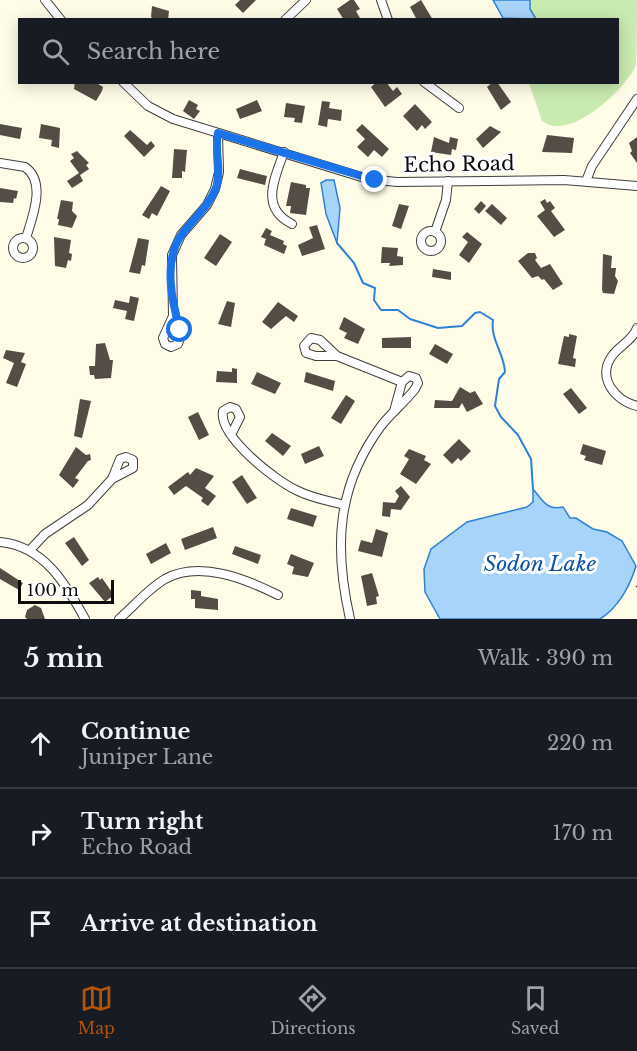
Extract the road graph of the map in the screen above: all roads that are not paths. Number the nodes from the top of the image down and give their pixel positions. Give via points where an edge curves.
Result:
1 (45, 0) edge
2 (306, 0) edge
3 (381, 0) edge
4 (59, 18) edge
5 (287, 18) edge
6 (386, 18) edge
7 (125, 84) edge
8 (427, 84) edge
9 (637, 99) edge
10 (459, 108) dead end
11 (218, 133) junction
12 (284, 152) junction
13 (0, 164) edge
14 (448, 181) junction
15 (586, 181) junction
16 (637, 186) edge
17 (292, 224) dead end
18 (435, 232) dead end
19 (26, 238) dead end
20 (173, 316) dead end
21 (637, 331) edge
22 (337, 356) dead end
23 (402, 382) junction
24 (637, 406) edge
25 (394, 411) junction
26 (231, 435) dead end
27 (112, 479) dead end
28 (345, 505) junction
29 (0, 542) edge
30 (30, 550) junction
31 (278, 595) dead end
32 (85, 619) edge
33 (119, 619) edge
34 (350, 619) edge

1 - 4 street
2 - 5 street
3 - 6 street
7 - 11 street, Echo Road via 160,113
8 - 10 street
9 - 15 street
11 - 12 street, Echo Road
11 - 20 street via 219,172 215,189 207,205 178,239 172,255
12 - 14 street, Echo Road via 375,180
12 - 17 street via 275,180 273,204 276,214
13 - 19 street via 21,166 33,174 37,188
14 - 15 street, Echo Road
14 - 18 street
15 - 16 street, Echo Road
21 - 24 street via 610,358 606,374 616,397
22 - 23 street
23 - 25 street
23 - 25 street via 411,376 418,383
25 - 28 street via 359,461
26 - 28 street via 261,466 293,489
27 - 30 street via 88,505 45,534
28 - 34 street via 340,563
29 - 30 street
30 - 32 street via 57,574
31 - 33 street via 226,575 189,572 159,583

